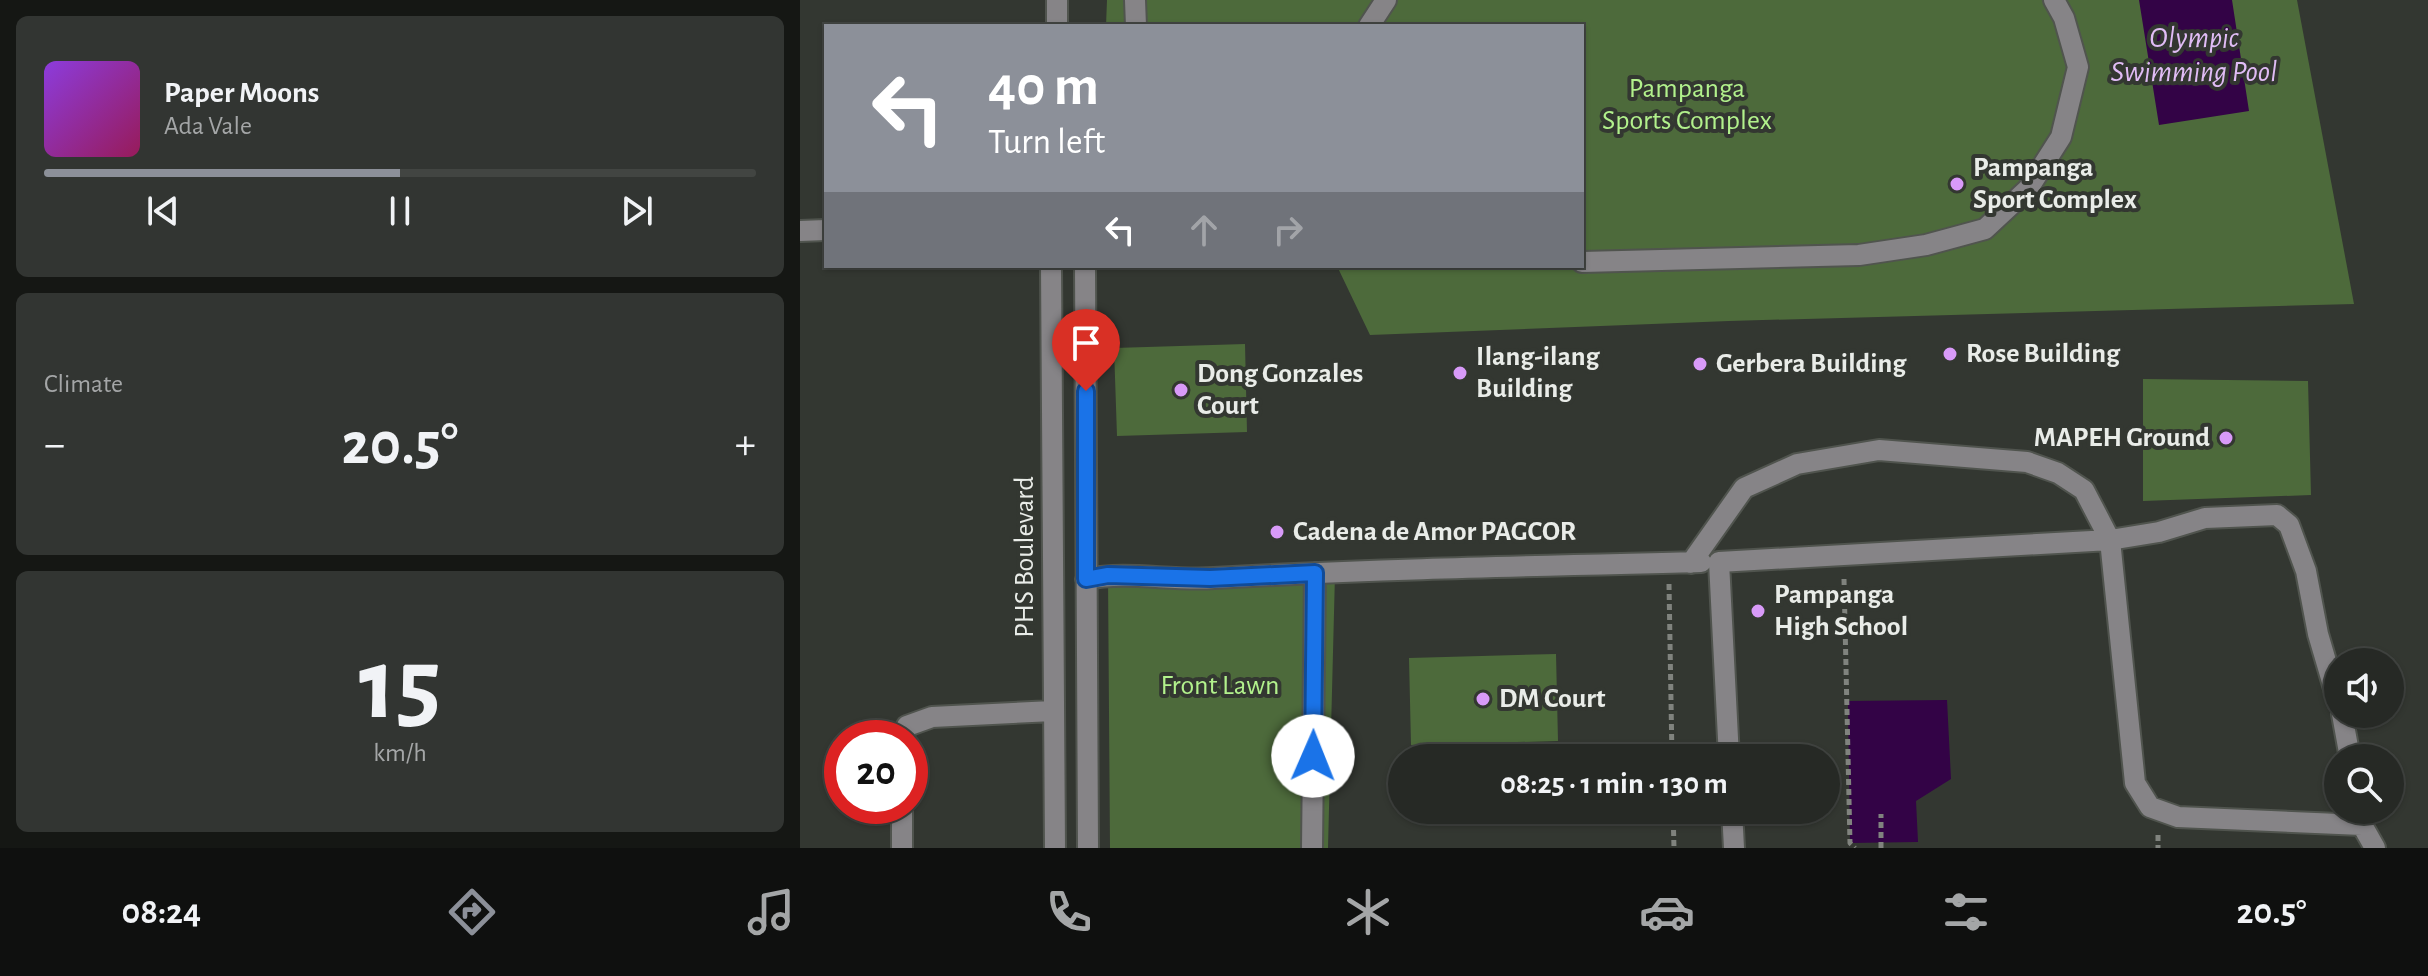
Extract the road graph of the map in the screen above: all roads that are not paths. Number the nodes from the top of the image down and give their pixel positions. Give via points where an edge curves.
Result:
1 (1057, 0) edge
2 (1135, 0) edge
3 (1386, 0) edge
4 (2054, 0) edge
5 (1057, 24) edge
6 (1136, 24) edge
7 (1370, 24) edge
8 (824, 230) edge
9 (800, 231) edge
10 (1584, 262) edge
11 (1051, 268) edge
12 (1085, 268) edge
13 (2110, 540) junction
14 (1719, 562) junction
15 (1691, 563) junction
16 (1315, 573) junction
17 (1086, 579) junction
18 (2324, 654) edge
19 (1053, 711) junction
20 (924, 720) edge
21 (1728, 744) edge
22 (2324, 818) edge
23 (902, 824) edge
24 (1733, 824) edge
25 (2364, 824) edge
26 (902, 848) edge
27 (1055, 848) edge
28 (1088, 848) edge
29 (1312, 848) edge
30 (1734, 848) edge
31 (2375, 848) edge

1 - 5 street
2 - 6 street
3 - 7 street
4 - 10 street via 2078,67 2061,137 2028,189 1985,229 1859,255
8 - 9 street
11 - 19 street, PHS Boulevard
12 - 17 street
13 - 14 street
13 - 15 street via 2084,490 2058,473 2027,462 1879,450 1797,464 1744,488
13 - 18 street via 2205,518 2277,515 2289,525 2306,571
13 - 22 street via 2135,783 2150,807 2178,817
14 - 15 street
14 - 21 street
15 - 16 street
16 - 17 street
16 - 29 street
17 - 28 street
19 - 20 street
19 - 27 street, PHS Boulevard
23 - 26 street
24 - 30 street
25 - 31 street

